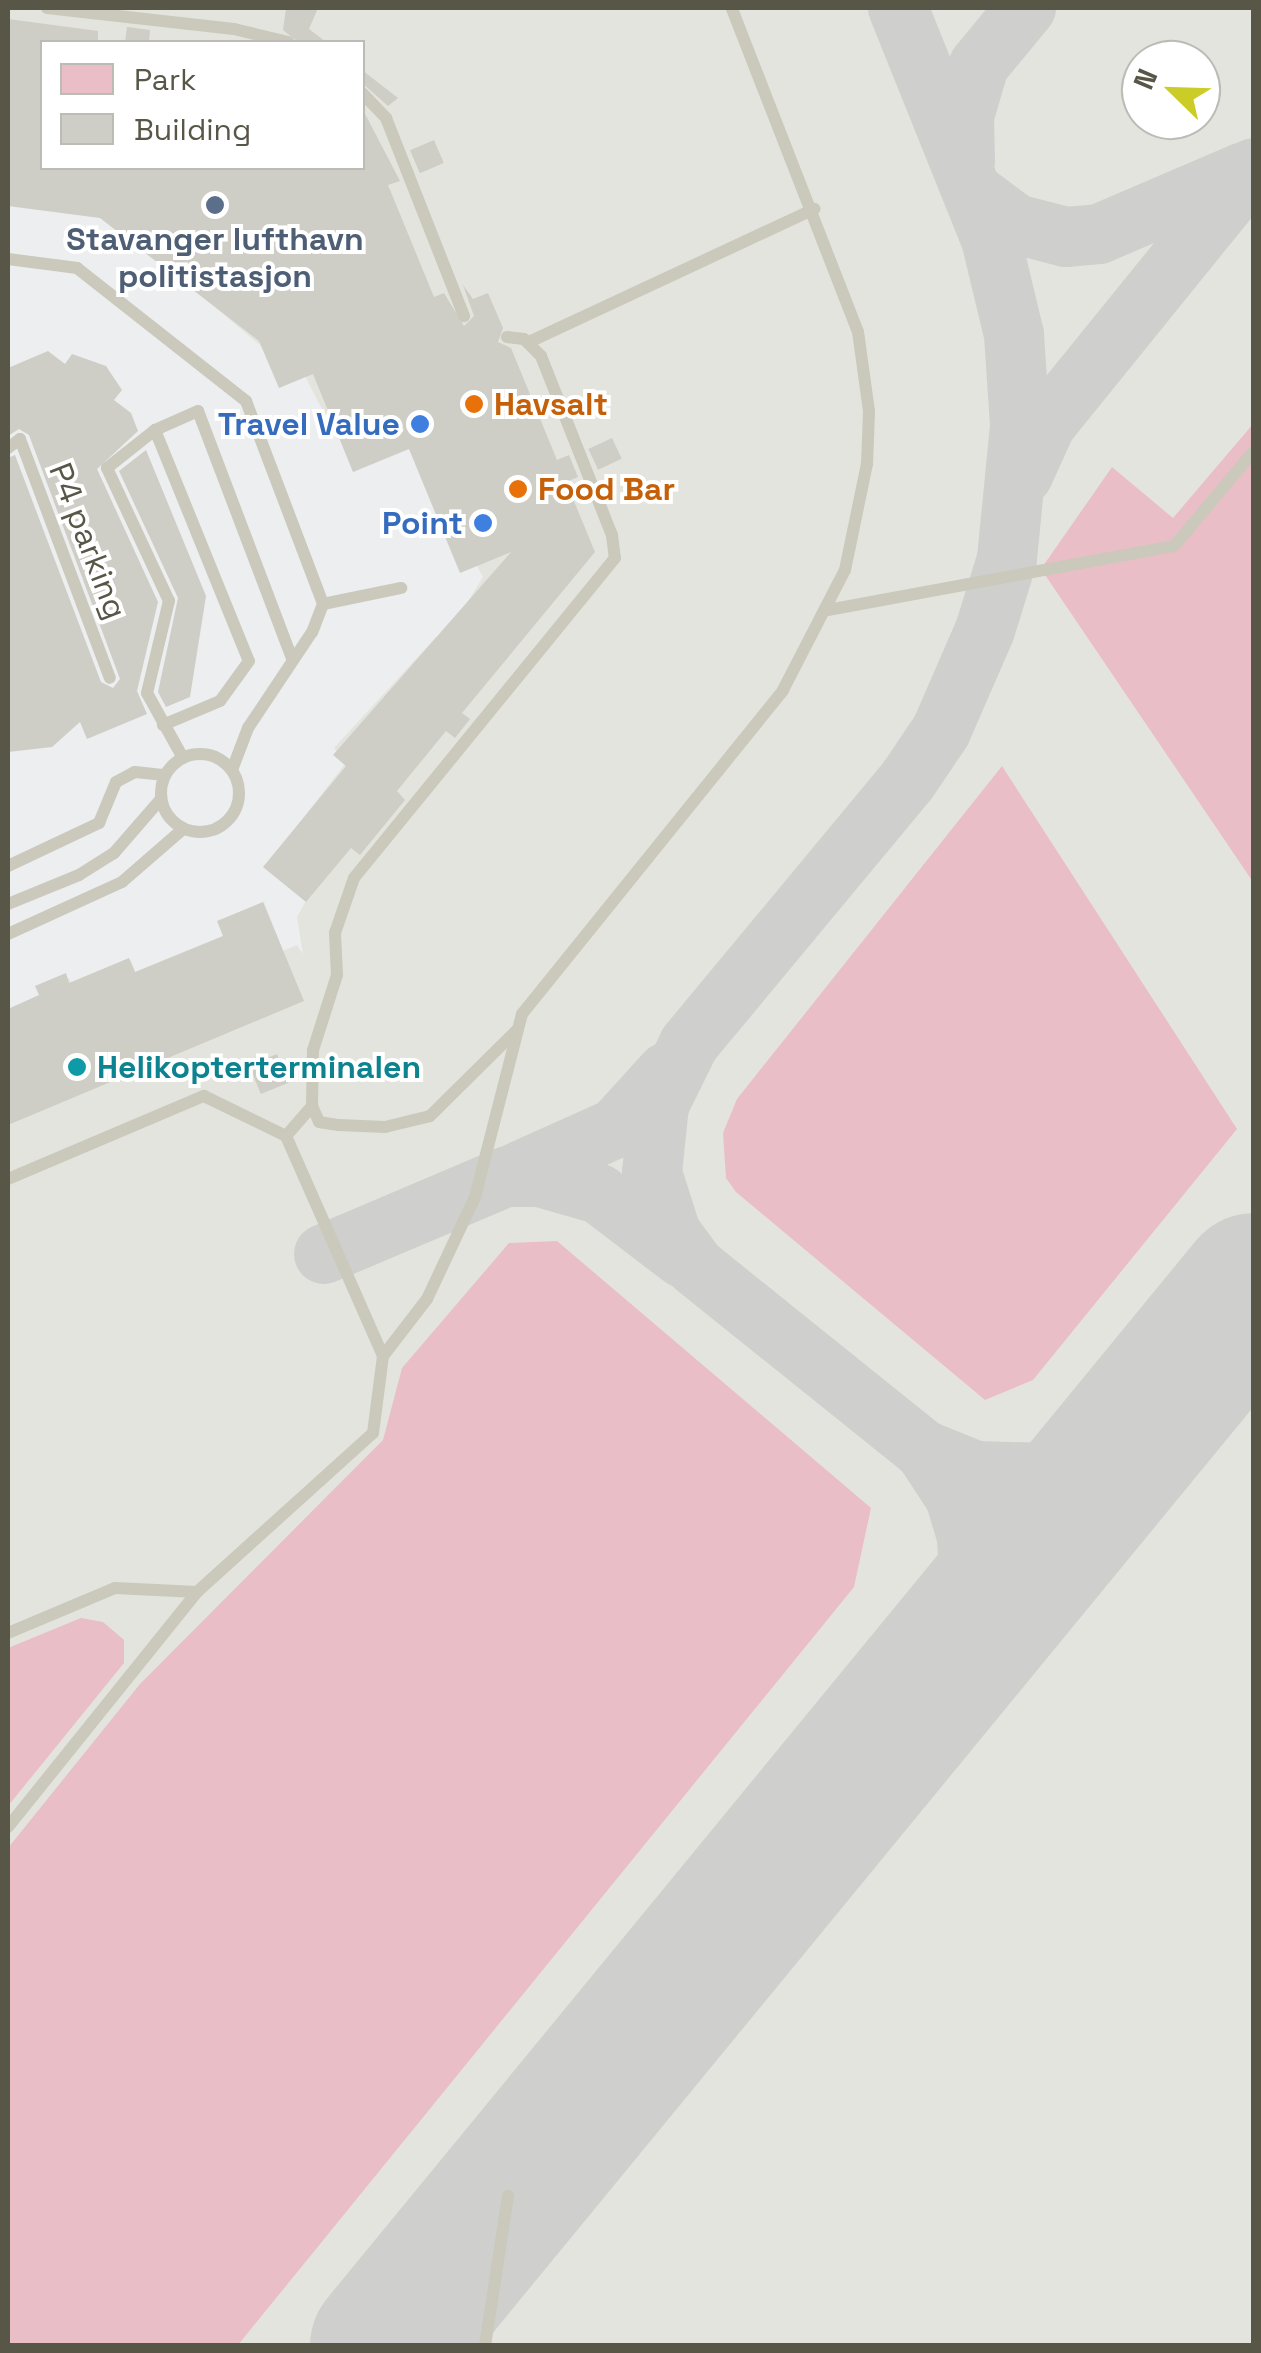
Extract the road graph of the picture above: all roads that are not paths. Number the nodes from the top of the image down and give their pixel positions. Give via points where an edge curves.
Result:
1 (47, 8) edge
2 (732, 8) edge
3 (280, 40) edge
4 (365, 97) edge
5 (814, 208) junction
6 (8, 259) edge
7 (464, 316) dead end
8 (507, 337) dead end
9 (529, 342) junction
10 (155, 430) junction
11 (8, 448) edge
12 (1254, 451) edge
13 (401, 588) dead end
14 (323, 604) junction
15 (828, 610) junction
16 (292, 659) junction
17 (110, 678) dead end
18 (163, 724) junction
19 (184, 758) junction
20 (232, 770) junction
21 (165, 775) junction
22 (161, 799) junction
23 (183, 829) junction
24 (8, 866) edge
25 (8, 904) edge
26 (8, 934) edge
27 (519, 1028) junction
28 (312, 1106) junction
29 (286, 1136) junction
30 (8, 1179) edge
31 (383, 1356) junction
32 (197, 1592) junction
33 (8, 1633) edge
34 (8, 1827) edge
35 (508, 2196) dead end
36 (485, 2346) edge

1 - 3 lane
2 - 5 lane
4 - 7 lane via 386,118
5 - 9 lane
5 - 15 lane via 858,332 869,411 859,519
6 - 14 lane via 77,268 246,401
8 - 9 lane
9 - 28 lane via 541,356 612,535 614,558 354,878 335,933 337,975 313,1050
10 - 16 lane via 198,411
10 - 18 lane via 107,468 169,600 147,693
10 - 18 lane via 249,661 220,701
11 - 17 lane, P4 parking via 20,439
12 - 15 lane via 1174,546
13 - 14 lane
14 - 16 lane
15 - 27 lane via 783,690 522,1014
16 - 20 lane via 248,728
18 - 19 lane
19 - 20 lane via 201,754
19 - 21 lane
20 - 23 lane via 238,805 229,820 199,833
21 - 22 lane
21 - 24 lane via 135,772 116,782 99,823
22 - 23 lane
22 - 25 lane via 114,852 80,875
23 - 26 lane via 122,882
27 - 28 lane via 430,1116 385,1127 339,1125 319,1122
27 - 31 lane via 467,1215 427,1299
28 - 29 lane
29 - 30 lane via 204,1096
29 - 31 lane
31 - 32 lane via 372,1432
32 - 33 lane via 115,1588
32 - 34 lane
35 - 36 lane

